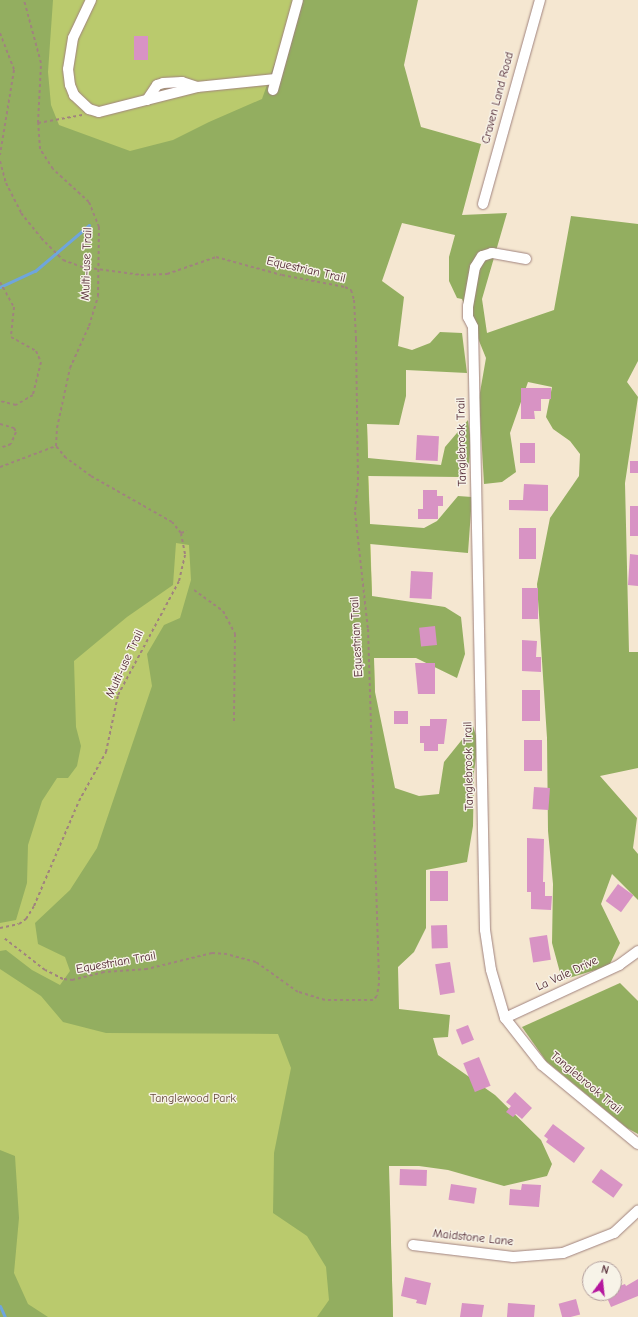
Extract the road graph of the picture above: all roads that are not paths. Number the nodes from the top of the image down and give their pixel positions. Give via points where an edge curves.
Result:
1 (91, 0) edge
2 (298, 0) edge
3 (540, 0) edge
4 (276, 79) junction
5 (273, 90) dead end
6 (483, 204) dead end
7 (526, 258) dead end
8 (638, 951) edge
9 (505, 1018) junction
10 (638, 1144) edge
11 (638, 1211) edge
12 (413, 1245) dead end

1 - 4 street via 73,38 68,69 74,95 89,109 99,112 197,87
2 - 4 street
3 - 6 street, Craven Land Road
4 - 5 street
7 - 9 street, Tanglebrook Trail via 492,253 482,256 475,267 468,306 468,317 473,327 485,930 491,970
8 - 9 street, La Vale Drive via 619,965
9 - 10 street, Tanglebrook Trail via 542,1065
11 - 12 street, Maidstone Lane via 614,1233 563,1253 513,1257

